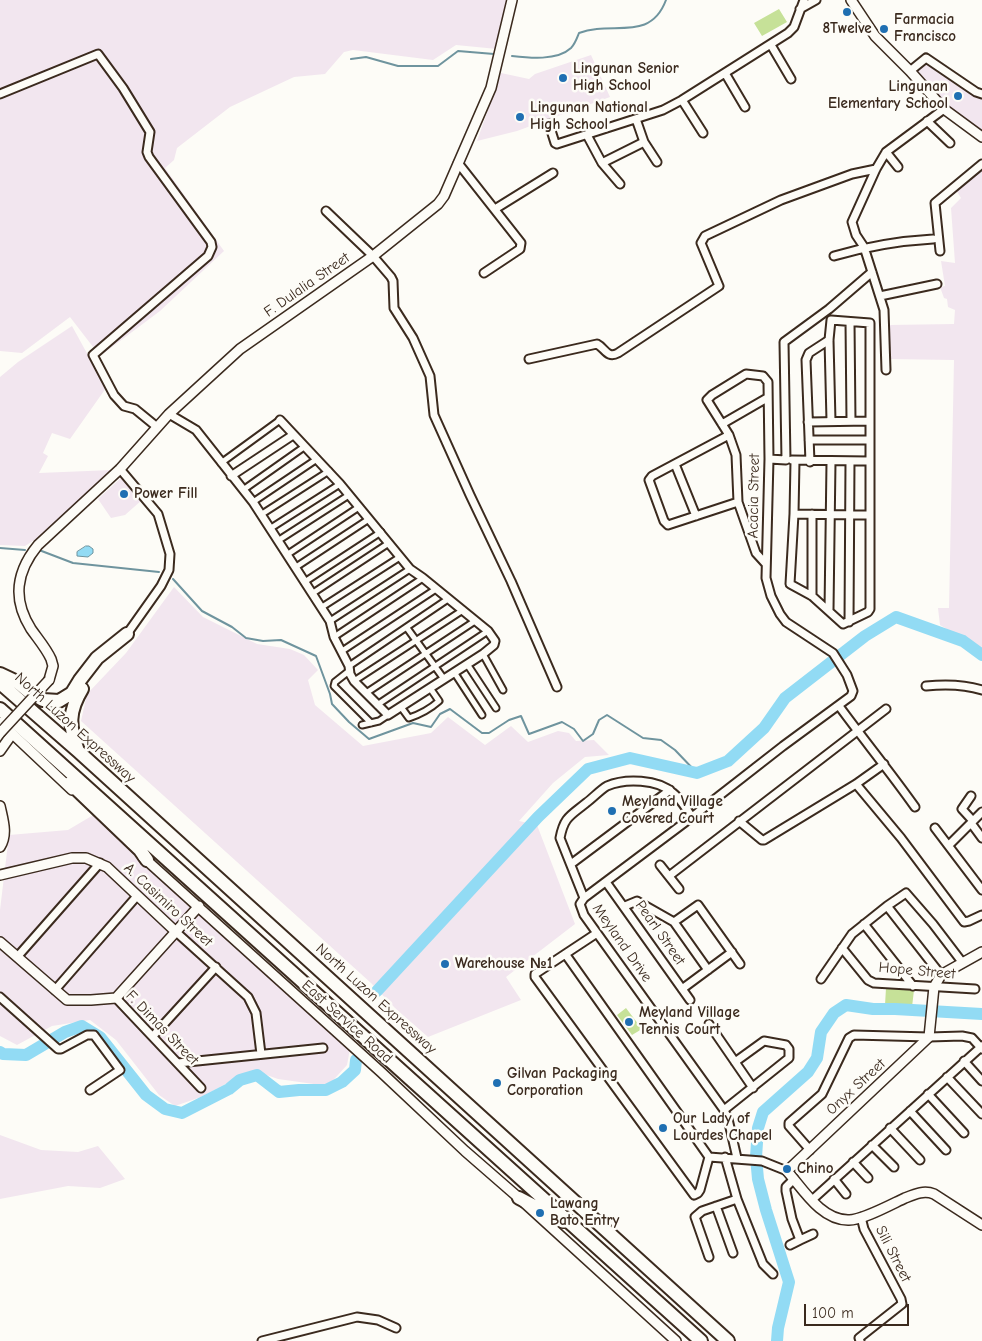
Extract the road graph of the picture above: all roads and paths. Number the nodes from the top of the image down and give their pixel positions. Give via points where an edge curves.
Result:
1 (512, 0) edge
2 (804, 0) edge
3 (816, 0) edge
4 (851, 0) edge
5 (800, 9) junction
6 (771, 45) junction
7 (910, 71) junction
8 (725, 74) junction
9 (791, 79) dead end
10 (0, 94) edge
11 (982, 94) edge
12 (682, 100) junction
13 (744, 107) dead end
14 (944, 109) junction
15 (636, 119) junction
16 (927, 121) junction
17 (549, 124) dead end
18 (703, 133) dead end
19 (587, 135) junction
20 (982, 137) edge
21 (644, 142) junction
22 (950, 143) dead end
23 (886, 152) junction
24 (658, 162) dead end
25 (458, 163) junction
26 (602, 163) junction
27 (982, 164) edge
28 (898, 167) dead end
29 (876, 169) junction
30 (553, 173) dead end
31 (620, 184) dead end
32 (495, 209) junction
33 (326, 211) dead end
34 (933, 239) dead end
35 (864, 247) junction
36 (940, 251) dead end
37 (373, 256) junction
38 (834, 256) dead end
39 (872, 272) junction
40 (484, 273) dead end
41 (937, 284) dead end
42 (880, 296) junction
43 (829, 309) junction
44 (831, 320) junction
45 (850, 322) junction
46 (829, 340) junction
47 (529, 359) dead end
48 (886, 370) dead end
49 (767, 398) junction
50 (169, 414) junction
51 (280, 420) joint
52 (831, 421) junction
53 (851, 421) junction
54 (869, 421) junction
55 (808, 422) junction
56 (722, 424) junction
57 (157, 427) junction
58 (293, 435) junction
59 (729, 435) junction
60 (809, 440) junction
61 (869, 440) junction
62 (304, 446) junction
63 (317, 459) junction
64 (769, 459) junction
65 (791, 460) junction
66 (850, 461) junction
67 (869, 461) junction
68 (810, 462) junction
69 (831, 462) junction
70 (221, 463) junction
71 (675, 464) junction
72 (120, 469) junction
73 (329, 471) junction
74 (231, 476) junction
75 (340, 484) junction
76 (243, 490) junction
77 (349, 495) junction
78 (253, 502) junction
79 (738, 502) junction
80 (359, 507) junction
81 (262, 514) junction
82 (794, 514) junction
83 (812, 514) junction
84 (831, 514) junction
85 (850, 515) junction
86 (870, 515) junction
87 (696, 516) junction
88 (369, 519) junction
89 (271, 528) junction
90 (381, 532) junction
91 (279, 540) junction
92 (389, 544) junction
93 (288, 554) junction
94 (400, 557) junction
95 (766, 564) junction
96 (296, 567) junction
97 (410, 570) junction
98 (423, 578) junction
99 (306, 581) junction
100 (436, 589) junction
101 (313, 594) junction
102 (812, 596) junction
103 (448, 599) junction
104 (322, 607) junction
105 (463, 610) junction
106 (829, 610) junction
107 (330, 621) junction
108 (475, 621) junction
109 (849, 622) junction
110 (407, 628) junction
111 (488, 631) junction
112 (127, 634) junction
113 (334, 637) junction
114 (417, 640) junction
115 (342, 651) junction
116 (426, 652) junction
117 (833, 653) joint
118 (483, 654) junction
119 (467, 664) junction
120 (434, 665) junction
121 (349, 669) junction
122 (454, 672) junction
123 (0, 674) edge
124 (444, 680) junction
125 (354, 681) junction
126 (0, 683) edge
127 (926, 686) dead end
128 (557, 687) dead end
129 (430, 688) junction
130 (503, 690) dead end
131 (982, 690) edge
132 (366, 693) junction
133 (377, 705) junction
134 (839, 706) junction
135 (401, 707) junction
136 (496, 708) dead end
137 (0, 709) edge
138 (886, 709) dead end
139 (388, 715) junction
140 (482, 715) dead end
141 (0, 722) edge
142 (371, 723) junction
143 (362, 725) dead end
144 (858, 732) junction
145 (0, 734) edge
146 (12, 734) junction
147 (28, 735) junction
148 (0, 751) edge
149 (78, 751) junction
150 (884, 764) junction
151 (856, 784) junction
152 (670, 790) junction
153 (971, 796) dead end
154 (0, 806) edge
155 (915, 808) dead end
156 (982, 812) edge
157 (692, 817) junction
158 (739, 821) junction
159 (972, 822) junction
160 (935, 828) dead end
161 (982, 838) edge
162 (949, 845) junction
163 (0, 847) edge
164 (146, 860) junction
165 (100, 864) junction
166 (571, 864) junction
167 (660, 865) dead end
168 (0, 875) edge
169 (669, 876) junction
170 (606, 882) junction
171 (679, 889) dead end
172 (982, 890) edge
173 (137, 896) junction
174 (584, 898) junction
175 (198, 906) junction
176 (625, 906) junction
177 (887, 906) junction
178 (982, 914) edge
179 (674, 922) junction
180 (864, 924) junction
181 (175, 932) junction
182 (597, 933) junction
183 (0, 942) edge
184 (842, 948) junction
185 (732, 952) junction
186 (982, 952) edge
187 (566, 955) junction
188 (18, 956) junction
189 (962, 962) junction
190 (740, 964) dead end
191 (216, 967) junction
192 (708, 970) junction
193 (941, 975) junction
194 (821, 979) dead end
195 (913, 986) junction
196 (934, 987) junction
197 (682, 989) junction
198 (975, 989) dead end
199 (55, 990) junction
200 (0, 997) edge
201 (116, 998) junction
202 (690, 1000) dead end
203 (710, 1024) dead end
204 (153, 1036) junction
205 (929, 1037) junction
206 (982, 1047) edge
207 (323, 1048) dead end
208 (261, 1054) junction
209 (964, 1061) junction
210 (735, 1062) junction
211 (178, 1063) junction
212 (947, 1077) junction
213 (982, 1081) edge
214 (201, 1088) dead end
215 (753, 1088) junction
216 (90, 1090) dead end
217 (928, 1094) junction
218 (724, 1110) junction
219 (910, 1111) junction
220 (982, 1114) edge
221 (890, 1128) junction
222 (964, 1133) dead end
223 (872, 1145) junction
224 (810, 1150) junction
225 (946, 1150) dead end
226 (709, 1157) junction
227 (725, 1157) junction
228 (737, 1158) junction
229 (920, 1160) dead end
230 (853, 1162) junction
231 (894, 1167) dead end
232 (787, 1171) junction
233 (868, 1178) dead end
234 (794, 1179) junction
235 (834, 1179) junction
236 (846, 1194) dead end
237 (519, 1198) junction
238 (737, 1199) junction
239 (812, 1200) junction
240 (716, 1206) junction
241 (861, 1218) junction
242 (982, 1225) edge
243 (582, 1232) junction
244 (813, 1234) dead end
245 (800, 1240) junction
246 (790, 1245) dead end
247 (733, 1253) dead end
248 (709, 1257) dead end
249 (772, 1274) dead end
250 (396, 1328) dead end
251 (262, 1341) edge
252 (676, 1341) edge
253 (702, 1341) edge
254 (728, 1341) edge
255 (860, 1341) edge

1 - 25 street, F. Dulalia Street via 491,88
2 - 5 street
3 - 5 street
4 - 7 street via 875,36
5 - 6 street via 794,26
6 - 8 street
6 - 9 street
7 - 11 street via 926,58
7 - 14 street
8 - 12 street
8 - 13 street
10 - 57 street via 98,54 150,132 149,157 211,242 208,256 93,355 114,395 124,406 135,410
12 - 15 street
12 - 18 street
14 - 16 street
14 - 20 street
15 - 19 street
15 - 21 street
16 - 22 street
16 - 23 street
17 - 19 street via 557,144
19 - 26 street
21 - 24 street
21 - 26 street
23 - 28 street
23 - 29 street
25 - 32 street
25 - 37 street, F. Dulalia Street via 438,204
26 - 31 street
27 - 36 street via 935,203
29 - 35 street via 852,222
29 - 47 street via 852,174 782,200 705,236 701,243 719,286 618,353 610,355 597,344
30 - 32 street
32 - 40 street via 522,245
33 - 37 street
34 - 35 street
35 - 38 street
35 - 39 street
37 - 50 street, F. Dulalia Street via 252,339
37 - 128 street via 391,277 394,308 413,338 430,376 434,415
39 - 42 street
39 - 43 street
41 - 42 street
42 - 48 street via 885,319
43 - 44 street
43 - 65 street via 787,339 783,346
44 - 45 street
44 - 46 street
45 - 53 street
45 - 54 street via 870,323
46 - 52 street
46 - 55 street via 809,353 806,360
49 - 56 street
49 - 56 street, Acacia Street via 766,377 750,373 707,400
49 - 64 street, Acacia Street
50 - 57 street, F. Dulalia Street
50 - 70 street via 196,430
51 - 58 street
51 - 70 street
52 - 53 street
52 - 55 street
53 - 54 street
54 - 61 street
55 - 60 street
56 - 59 street
57 - 72 street, F. Dulalia Street
58 - 62 street
58 - 74 street
59 - 71 street
59 - 79 street via 737,458
60 - 61 street
60 - 68 street
61 - 67 street
62 - 63 street
62 - 76 street
63 - 73 street
63 - 78 street
64 - 65 street
64 - 95 street, Acacia Street
65 - 68 street
65 - 82 street
66 - 67 street
66 - 69 street
66 - 85 street
67 - 86 street
68 - 69 street
69 - 84 street
70 - 74 street
71 - 87 street
71 - 87 street via 649,480 664,522 668,525
72 - 112 street via 158,514 170,554 169,570 161,586
72 - 145 street, F. Dulalia Street, bridge via 31,555 19,583 20,604 24,617 53,666 49,680
73 - 75 street
73 - 81 street
74 - 76 street
75 - 77 street
75 - 89 street
76 - 78 street
77 - 80 street
77 - 91 street
78 - 81 street
79 - 87 street
79 - 95 street via 756,553
80 - 88 street
80 - 93 street
81 - 89 street
82 - 83 street
82 - 102 street via 790,584
83 - 84 street
83 - 102 street
84 - 85 street
84 - 106 street
85 - 86 street
85 - 109 street
86 - 109 street via 870,609
88 - 90 street
88 - 96 street
89 - 91 street
90 - 92 street
90 - 99 street
91 - 93 street
92 - 94 street
92 - 101 street
93 - 96 street
94 - 97 street
94 - 104 street
95 - 117 street, Acacia Street via 771,596 786,622
96 - 99 street
97 - 98 street
97 - 107 street
98 - 100 street
98 - 113 street
99 - 101 street
100 - 103 street
100 - 115 street
101 - 104 street
102 - 106 street
103 - 105 street
103 - 110 street
104 - 107 street
105 - 108 street
105 - 114 street
106 - 109 street via 843,624
107 - 113 street
108 - 111 street
108 - 116 street
110 - 114 street
110 - 121 street
111 - 118 street via 495,641
111 - 120 street
112 - 123 highway via 97,658 72,693 59,701 43,700
112 - 149 highway via 90,675 75,700 71,721
113 - 115 street
114 - 116 street
114 - 125 street
115 - 121 street
116 - 120 street
116 - 132 street
117 - 134 street, Meyland Drive via 848,675 853,691
118 - 119 street
118 - 130 street
119 - 122 street
119 - 136 street
120 - 124 street
120 - 133 street
121 - 125 street
121 - 142 street via 334,686
122 - 124 street
122 - 140 street
124 - 129 street
125 - 132 street
126 - 149 highway, North Luzon Expressway
127 - 131 street via 964,685
129 - 135 street
129 - 135 street via 439,701 431,708 409,718
132 - 133 street
133 - 139 street
134 - 144 street
134 - 157 street, Meyland Drive
135 - 139 street
137 - 147 highway
138 - 144 street
139 - 142 street
141 - 146 street, East Service Road
142 - 143 street
144 - 150 street
144 - 158 street
146 - 148 street
146 - 164 street, East Service Road
147 - 164 highway via 41,756 140,850
147 - 243 highway
149 - 254 highway, North Luzon Expressway
150 - 151 street
150 - 155 street
151 - 158 street via 764,840
151 - 178 street via 964,922
152 - 157 street
152 - 166 street
152 - 166 street via 639,780 606,787 565,819 560,838
153 - 159 street via 962,809
154 - 163 street via 4,840
156 - 159 street
157 - 170 street, Meyland Drive
158 - 169 street
159 - 161 street
159 - 162 street
160 - 162 street
162 - 172 street
164 - 175 street, East Service Road
165 - 168 street, A. Casimiro Street via 86,858 72,858
165 - 173 street, A. Casimiro Street
165 - 188 street
166 - 174 street
167 - 169 street
169 - 171 street
170 - 174 street, Meyland Drive
170 - 176 street, Pearl Street
173 - 181 street, A. Casimiro Street
173 - 199 street
174 - 182 street, Meyland Drive via 581,910
175 - 181 street
175 - 237 street, East Service Road
176 - 179 street via 637,901
176 - 197 street, Pearl Street
177 - 180 street
177 - 189 street via 906,893
177 - 193 street
179 - 185 street via 698,905
179 - 192 street
180 - 184 street
180 - 195 street
181 - 191 street, A. Casimiro Street
181 - 201 street
182 - 187 street
182 - 218 street, Meyland Drive
183 - 188 street, F. Dimas Street
184 - 194 street
184 - 195 street, Hope Street via 868,980
185 - 190 street
185 - 192 street
186 - 189 street
187 - 226 street
187 - 226 street via 534,976 694,1195 700,1190
188 - 199 street, F. Dimas Street
189 - 193 street
191 - 204 street
191 - 208 street, A. Casimiro Street via 248,997 253,1006
192 - 197 street
193 - 196 street
195 - 196 street, Hope Street
196 - 198 street, Hope Street
196 - 205 street
197 - 202 street, Pearl Street
199 - 201 street, F. Dimas Street via 67,1000
200 - 216 street via 58,1048 94,1035 120,1067 118,1072
201 - 204 street, F. Dimas Street
203 - 210 street
204 - 211 street, F. Dimas Street
205 - 206 street via 962,1036 972,1038
205 - 224 street, Onyx Street
205 - 224 street via 854,1035 849,1038 822,1094 789,1123
206 - 209 street
207 - 208 street
208 - 211 street
209 - 212 street
209 - 213 street
210 - 215 street
210 - 215 street via 764,1041 788,1047 789,1058
211 - 214 street, F. Dimas Street
212 - 217 street
212 - 220 street
215 - 218 street
217 - 219 street
217 - 222 street
218 - 228 street, Meyland Drive
219 - 221 street
219 - 225 street
221 - 223 street
221 - 229 street
223 - 230 street
223 - 231 street
224 - 232 street, Onyx Street
226 - 227 street
227 - 228 street
227 - 238 street
228 - 232 street via 762,1161
230 - 233 street
230 - 235 street
232 - 234 street
234 - 239 street
234 - 245 street via 786,1191
235 - 236 street
235 - 239 street
237 - 243 highway
237 - 252 street, East Service Road
238 - 240 street
238 - 249 street via 763,1264
239 - 241 street via 832,1216 849,1221
240 - 247 street
240 - 248 street via 695,1217
241 - 242 street via 918,1193 929,1192
241 - 255 street, Sili Street via 902,1304 859,1338
243 - 253 highway
244 - 245 street
245 - 246 street
250 - 251 street via 357,1316

